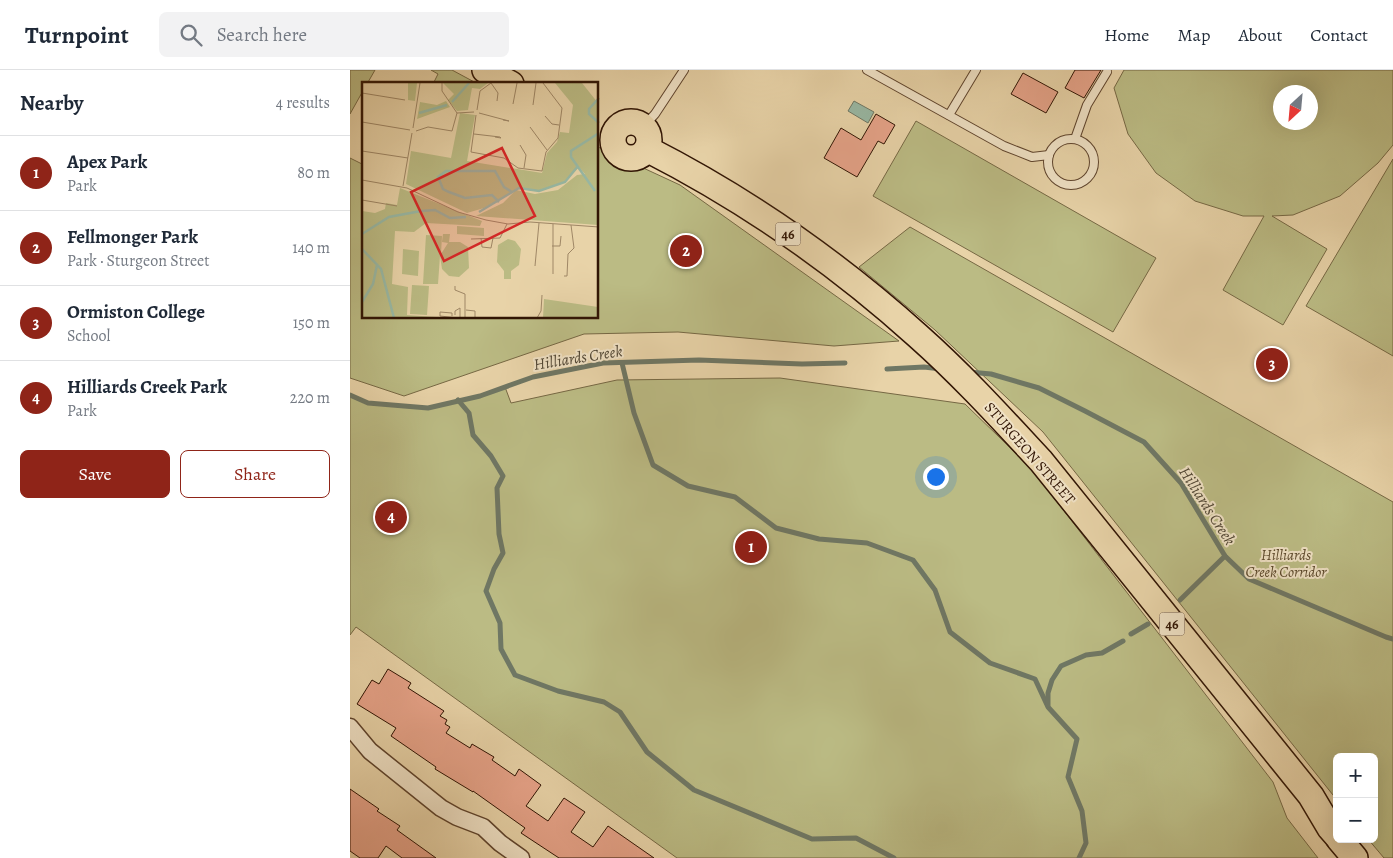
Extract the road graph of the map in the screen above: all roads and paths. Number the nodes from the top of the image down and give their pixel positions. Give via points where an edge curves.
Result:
1 (485, 70) edge
2 (684, 70) edge
3 (867, 70) edge
4 (976, 70) edge
5 (1107, 72) dead end
6 (507, 82) edge
7 (949, 115) junction
8 (606, 129) edge
9 (646, 138) junction
10 (1075, 139) junction
11 (1048, 155) junction
12 (350, 727) edge
13 (1333, 832) edge
14 (1342, 843) edge
15 (522, 858) edge
16 (1355, 858) edge

1 - 6 main road
2 - 9 lane via 655,114
3 - 7 lane
4 - 7 lane
5 - 10 lane via 1087,105
7 - 11 lane via 1004,146 1032,157
8 - 9 main road, 46 via 633,121
9 - 13 main road, STURGEON STREET / 46 via 823,258 870,294 962,377 1041,461 1311,796
10 - 11 lane via 1059,142
10 - 11 lane via 1089,146 1093,153 1093,169 1083,181 1068,185 1060,182 1050,170
12 - 15 street via 370,751 434,803 483,827
14 - 16 main road, STURGEON STREET / 46

